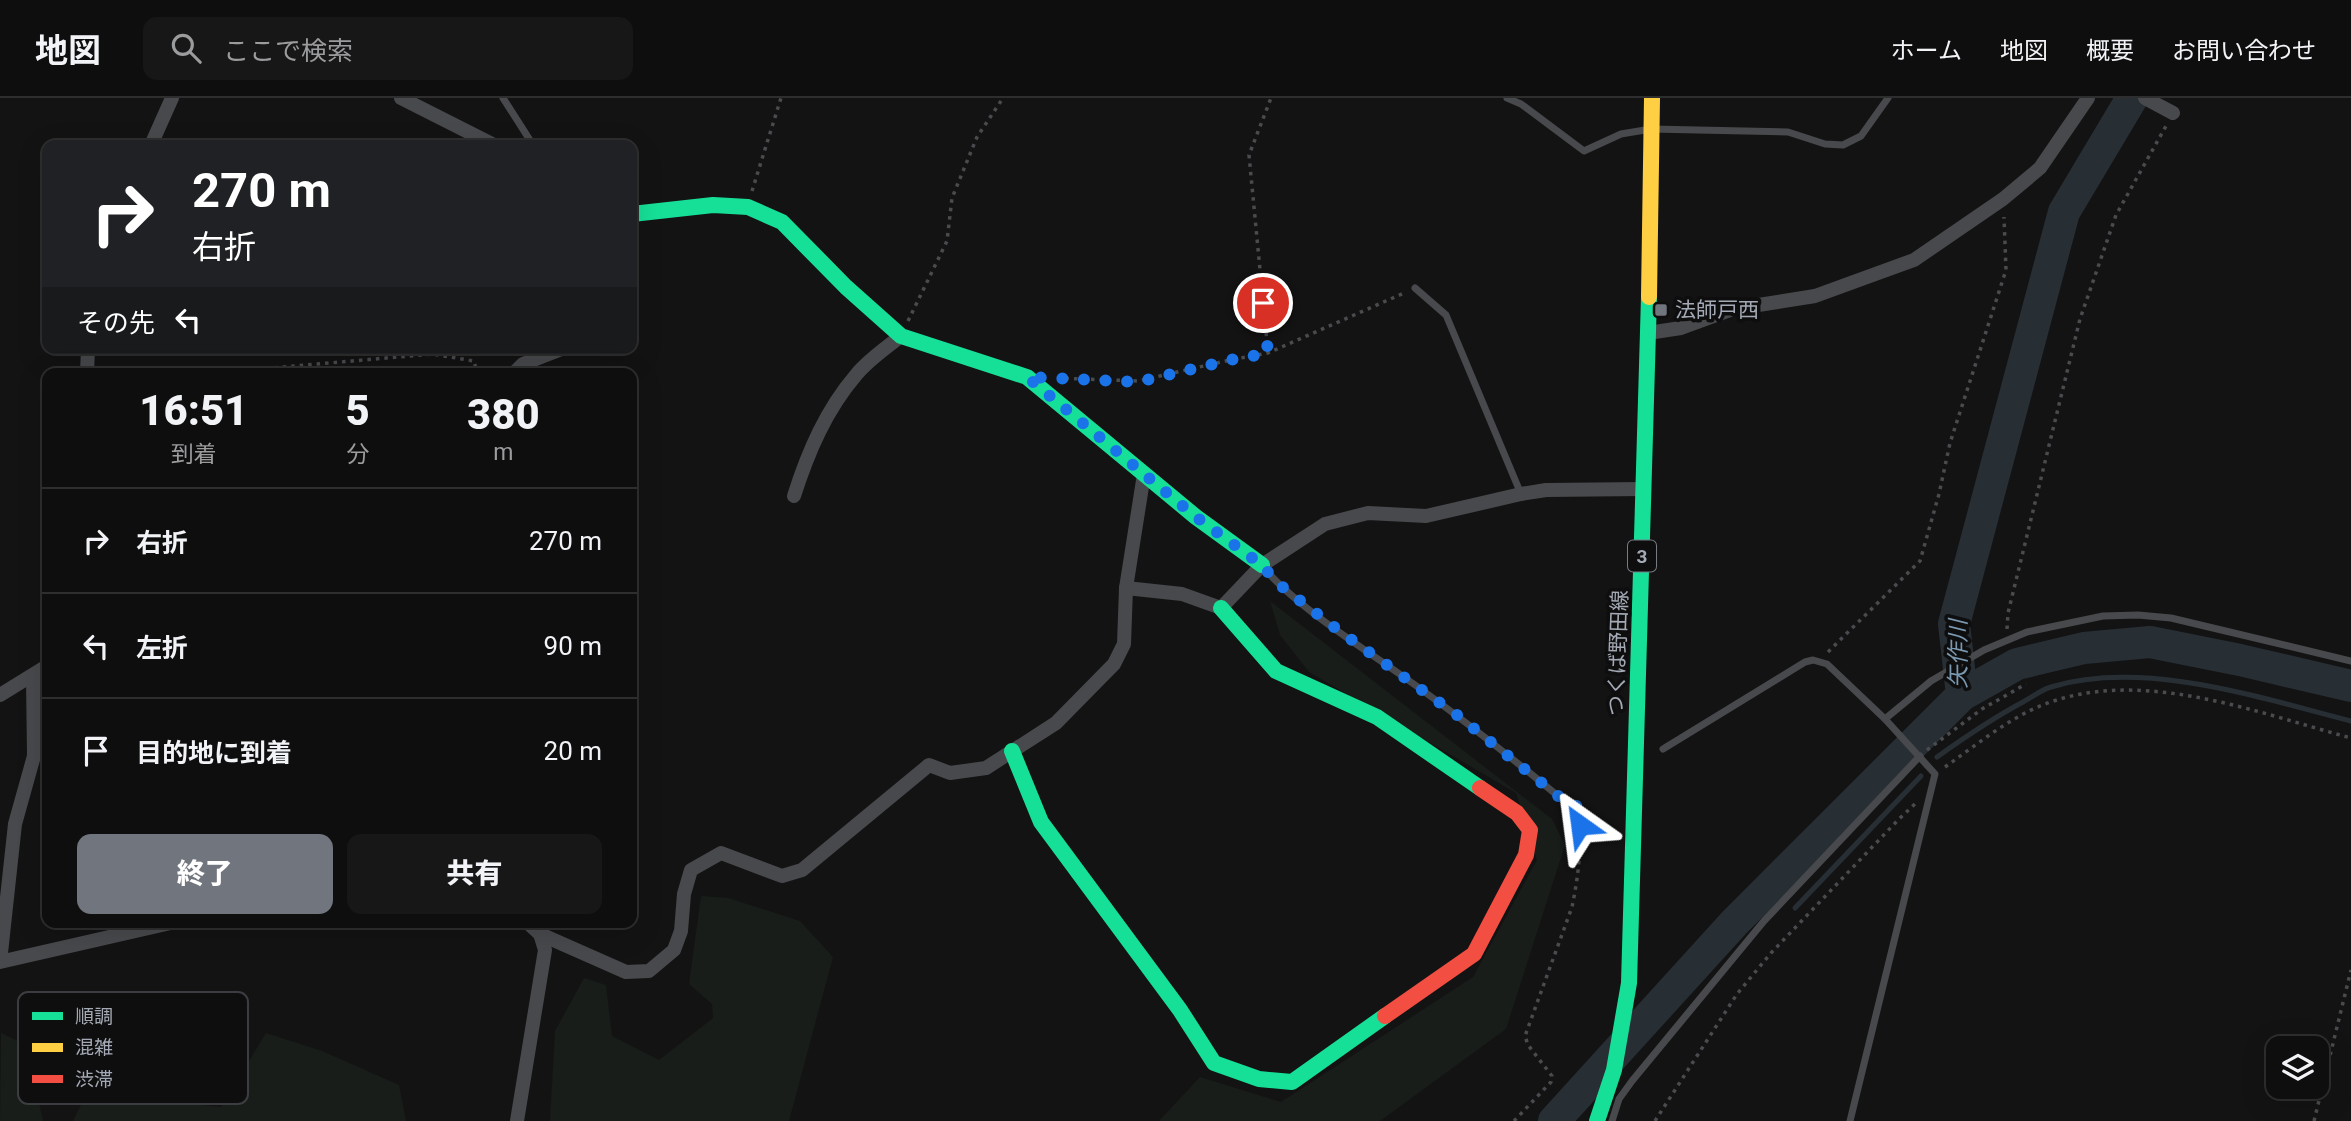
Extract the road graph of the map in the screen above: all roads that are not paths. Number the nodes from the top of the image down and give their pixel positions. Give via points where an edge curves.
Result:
1 (172, 98) edge
2 (401, 98) edge
3 (503, 98) edge
4 (1507, 98) edge
5 (1652, 98) edge
6 (1888, 98) edge
7 (2088, 98) edge
8 (2145, 98) edge
9 (2169, 111) road end
10 (1651, 129) junction
11 (153, 140) edge
12 (484, 140) edge
13 (530, 140) edge
14 (637, 215) edge
15 (1415, 288) road end
16 (1648, 333) junction
17 (901, 335) junction
18 (549, 354) edge
19 (519, 368) edge
20 (1144, 474) junction
21 (1644, 489) junction
22 (1521, 494) junction
23 (794, 496) dead end
24 (1262, 565) junction
25 (1126, 588) junction
26 (1222, 608) junction
27 (2351, 661) edge
28 (42, 670) edge
29 (33, 676) junction
30 (0, 695) edge
31 (1885, 719) junction
32 (1663, 749) dead end
33 (1012, 751) junction
34 (1918, 754) junction
35 (1576, 804) road end
36 (149, 928) edge
37 (534, 928) edge
38 (540, 934) junction
39 (1611, 1112) edge
40 (517, 1121) edge
41 (1597, 1121) edge
42 (1850, 1121) edge

1 - 11 street
2 - 12 street
3 - 13 lane
4 - 10 lane via 1584,151 1621,134
5 - 10 street, つくば野田線 / 3
6 - 10 lane via 1861,136 1843,145 1788,132
7 - 16 street via 2040,169 1914,260 1815,296 1733,309 1681,328
8 - 9 street
10 - 16 street, つくば野田線 / 3
14 - 17 street via 713,205 748,207 782,222
15 - 22 lane via 1446,314
16 - 21 street, つくば野田線 / 3
17 - 20 street via 1027,377
17 - 23 street via 857,373 830,409
18 - 19 street
20 - 24 street
20 - 25 street
21 - 22 street
21 - 39 street, つくば野田線 / 3 via 1629,983 1610,1087
22 - 24 street via 1426,516 1368,513 1325,524
24 - 26 street
24 - 35 lane via 1276,582 1338,630 1457,715 1558,796
25 - 26 street via 1182,594
25 - 33 street via 1124,644 1114,663 1056,723
26 - 33 street via 1276,671 1377,717 1517,813 1530,830 1526,855 1474,954 1292,1082 1259,1079 1214,1063 1041,822
27 - 31 lane via 2171,618 2103,616 2057,624 1984,650 1938,676
28 - 29 street
29 - 30 street
29 - 36 street via 34,756 15,824 0,962
31 - 32 lane via 1827,664 1805,662
31 - 34 lane
33 - 38 street via 986,768 950,773 929,765 802,870 782,876 721,853 691,870 674,950 649,971 626,972
34 - 39 lane via 1764,921
34 - 42 lane via 1935,774
37 - 38 street
38 - 40 street via 545,950
39 - 41 street, つくば野田線 / 3

